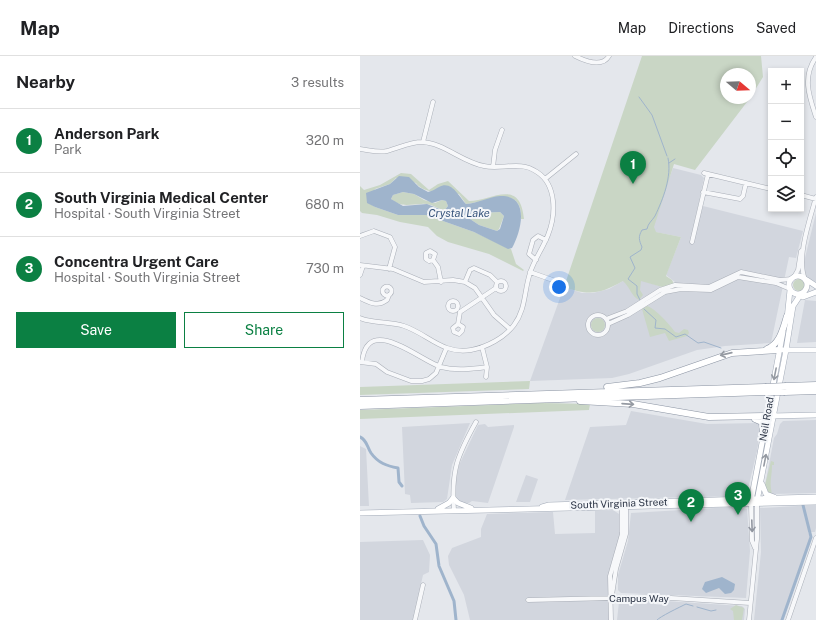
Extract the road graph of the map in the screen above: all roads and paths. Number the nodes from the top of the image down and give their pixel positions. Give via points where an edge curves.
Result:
1 (575, 56) edge
2 (609, 56) edge
3 (816, 57) edge
4 (433, 102) dead end
5 (816, 117) edge
6 (502, 130) dead end
7 (423, 142) junction
8 (360, 149) edge
9 (576, 154) dead end
10 (493, 167) junction
11 (545, 179) junction
12 (746, 183) junction
13 (768, 188) edge
14 (703, 192) junction
15 (804, 196) edge
16 (816, 198) edge
17 (360, 236) edge
18 (546, 240) junction
19 (692, 242) dead end
20 (803, 248) junction
21 (433, 260) dead end
22 (536, 260) junction
23 (362, 266) edge
24 (389, 269) junction
25 (530, 272) junction
26 (360, 275) edge
27 (793, 278) junction
28 (805, 279) junction
29 (440, 282) junction
30 (465, 282) junction
31 (497, 282) junction
32 (564, 284) dead end
33 (816, 286) edge
34 (496, 288) junction
35 (790, 290) junction
36 (815, 291) edge
37 (803, 293) junction
38 (389, 295) dead end
39 (482, 297) junction
40 (360, 298) edge
41 (790, 315) junction
42 (360, 318) edge
43 (607, 322) junction
44 (458, 324) dead end
45 (510, 330) junction
46 (788, 338) junction
47 (482, 347) junction
48 (446, 349) junction
49 (765, 349) junction
50 (779, 350) junction
51 (786, 350) junction
52 (814, 350) edge
53 (361, 362) edge
54 (440, 366) junction
55 (487, 367) junction
56 (486, 377) dead end
57 (816, 385) edge
58 (786, 389) junction
59 (816, 391) edge
60 (576, 395) junction
61 (360, 400) edge
62 (360, 406) edge
63 (816, 415) edge
64 (766, 416) junction
65 (774, 416) junction
66 (751, 418) junction
67 (476, 422) dead end
68 (764, 434) junction
69 (761, 481) junction
70 (816, 497) edge
71 (453, 498) junction
72 (779, 498) junction
73 (751, 501) junction
74 (757, 501) junction
75 (816, 502) edge
76 (624, 505) junction
77 (473, 509) junction
78 (434, 510) junction
79 (454, 510) junction
80 (360, 513) edge
81 (816, 538) edge
82 (755, 548) junction
83 (423, 585) dead end
84 (612, 597) junction
85 (528, 600) dead end
86 (750, 603) junction
87 (415, 620) edge
88 (611, 620) edge
89 (748, 620) edge
90 (788, 620) edge

1 - 2 street via 598,63
3 - 5 street via 809,69 807,84
4 - 7 street
6 - 10 street via 495,150
7 - 8 street via 386,151
7 - 10 street via 478,165
9 - 11 street
10 - 11 street via 525,166 538,172
11 - 18 street via 552,192 553,202 552,219
12 - 13 street
12 - 14 street via 740,199
12 - 14 street via 706,174
14 - 19 street
15 - 16 street
16 - 20 street
17 - 24 street via 374,232 390,237 395,247
18 - 22 street
18 - 22 street via 538,236 533,240 529,254
20 - 27 street via 798,270
20 - 28 street via 802,268
21 - 29 street via 438,267
22 - 25 street
23 - 24 street
23 - 26 street
24 - 29 street via 424,282
25 - 32 street
25 - 45 street via 523,308
27 - 28 main road via 799,276
27 - 35 main road via 789,284
27 - 43 street via 781,280 740,272 709,287 675,285 660,290
28 - 33 main road
28 - 37 main road via 808,286
29 - 30 street
30 - 31 street via 470,270 474,268 490,275
30 - 39 street via 475,288
31 - 34 street
31 - 34 street via 504,282 505,287 501,290
34 - 39 street
35 - 37 main road via 797,294
35 - 41 main road, Neil Road
35 - 43 street via 776,283 738,277 711,290 681,289 665,292 628,315
36 - 37 main road
36 - 41 main road via 799,300
37 - 41 main road, Neil Road via 794,303
38 - 40 street via 387,300 379,304
39 - 44 street via 458,311
39 - 45 street via 492,312
41 - 46 main road, Neil Road
41 - 49 highway via 778,341
41 - 50 main road, Neil Road
42 - 48 street via 373,323 406,326
43 - 43 street via 601,316 592,317 589,329 594,334 601,335 605,332
45 - 47 street
46 - 51 main road, Neil Road
46 - 52 main road via 796,347
47 - 48 street via 466,351
47 - 55 street
48 - 54 street
49 - 50 highway
49 -> 60 highway via 722,355 640,383 588,389
50 - 51 main road
50 -> 64 main road, Neil Road
51 - 52 main road
51 - 65 main road, Neil Road
53 - 54 street via 376,364 387,372 418,382 432,377
53 - 54 street via 365,347 379,340 403,346
54 - 55 street via 453,369
55 - 56 street
57 - 58 highway
58 - 59 highway
58 - 60 highway, bridge
60 - 61 highway
60 - 62 highway
60 -> 66 highway via 580,401 638,405 709,417
63 - 65 main road
64 - 65 main road
64 - 66 highway
64 - 68 main road, Neil Road
69 -> 65 main road, Neil Road
66 - 68 highway via 762,422
67 - 71 street via 457,460 453,477
68 - 73 main road, Neil Road
69 - 72 main road via 766,494
69 - 74 main road, Neil Road
70 - 72 main road, South Virginia Street
71 - 77 main road
71 - 78 main road via 449,504
71 - 79 street
72 - 74 main road, South Virginia Street
73 - 74 main road, South Virginia Street
73 - 76 main road, South Virginia Street
73 -> 82 street, Neil Road via 752,542
74 - 75 main road, South Virginia Street
74 - 82 street, Neil Road via 758,536
76 - 77 main road, South Virginia Street via 549,509
76 - 84 street via 622,534 610,576
77 - 79 main road, South Virginia Street
78 - 79 main road, South Virginia Street
78 - 80 main road, South Virginia Street
81 - 90 street
82 - 86 street, Neil Road
83 - 87 street
84 - 85 street, Campus Way
84 - 86 street, Campus Way
84 - 88 street
86 - 89 street, Neil Road

